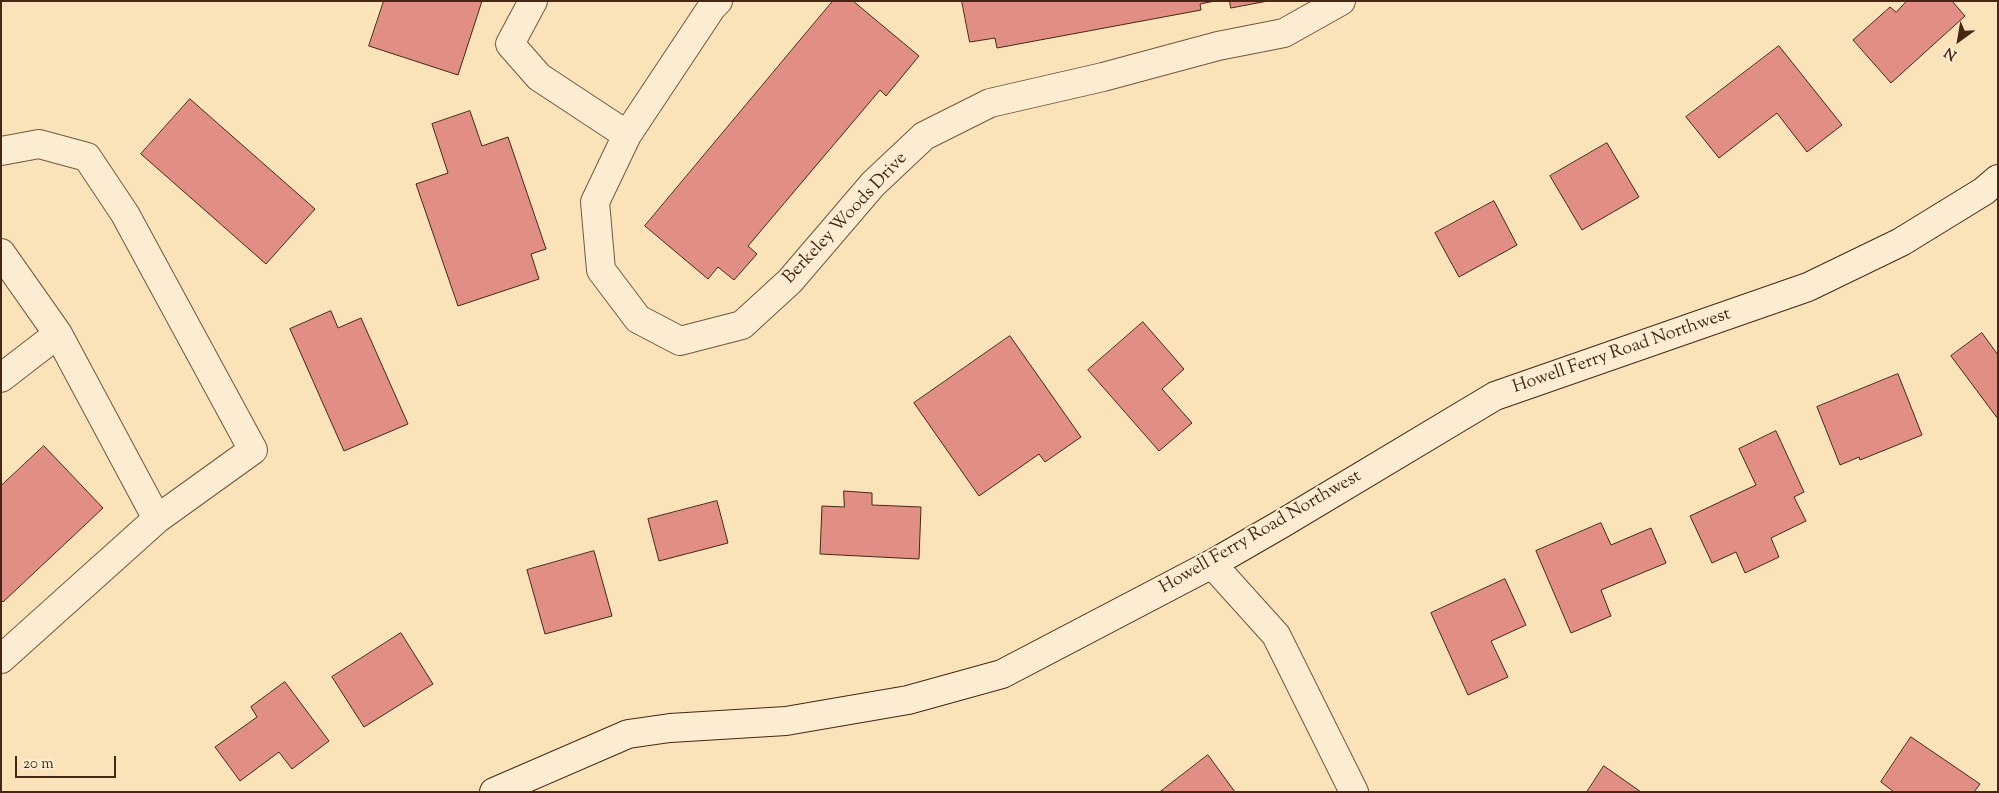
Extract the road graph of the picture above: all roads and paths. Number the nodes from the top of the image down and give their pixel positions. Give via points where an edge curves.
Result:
1 (533, 1) edge
2 (718, 1) edge
3 (1341, 1) edge
4 (627, 135) junction
5 (1, 151) edge
6 (1998, 179) edge
7 (1, 253) edge
8 (58, 334) junction
9 (1, 378) edge
10 (157, 519) junction
11 (1212, 564) junction
12 (1, 660) edge
13 (494, 792) edge
14 (1354, 792) edge

1 - 4 street via 510,44 539,77
2 - 4 street, Berkeley Woods Drive
3 - 4 street, Berkeley Woods Drive via 1284,33 1218,46 990,104 924,136 873,184 790,281 742,325 680,341 638,320 601,270 595,202
5 - 10 street via 38,144 87,156 125,214 253,450
6 - 11 street, Howell Ferry Road Northwest via 1901,242 1808,287 1495,396
7 - 8 street
8 - 9 street
8 - 10 street
10 - 12 street
11 - 13 street, Howell Ferry Road Northwest via 1002,674 908,700 786,721 670,728 628,734
11 - 14 street via 1276,635

